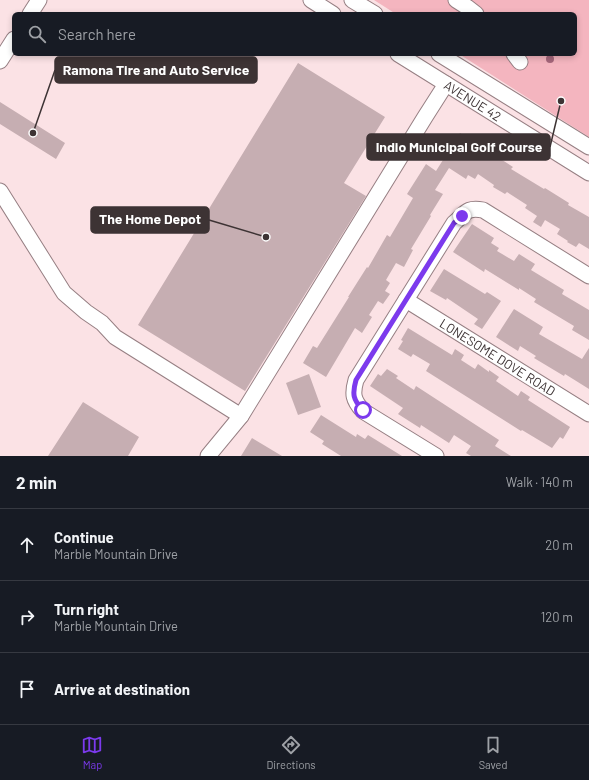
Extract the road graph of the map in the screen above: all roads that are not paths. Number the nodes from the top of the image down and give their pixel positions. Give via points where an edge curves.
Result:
1 (39, 0) edge
2 (311, 0) edge
3 (352, 0) edge
4 (456, 0) edge
5 (31, 12) edge
6 (330, 12) edge
7 (372, 12) edge
8 (473, 12) edge
9 (12, 42) edge
10 (401, 56) edge
11 (442, 56) edge
12 (0, 61) edge
13 (446, 84) junction
14 (589, 147) edge
15 (589, 173) edge
16 (0, 191) edge
17 (589, 276) edge
18 (406, 300) junction
19 (589, 414) edge
20 (241, 416) junction
21 (208, 456) edge
22 (436, 456) edge

1 - 5 street
2 - 6 street
3 - 7 street
4 - 8 street
9 - 12 street
10 - 13 street, AVENUE 42
11 - 14 street, AVENUE 42
13 - 15 street, AVENUE 42
13 - 20 street
16 - 20 street via 64,294 102,323 115,337
17 - 18 street via 483,210 468,210 454,223
18 - 19 street, LONESOME DOVE ROAD
18 - 22 street via 356,380 354,398 363,410
20 - 21 street

